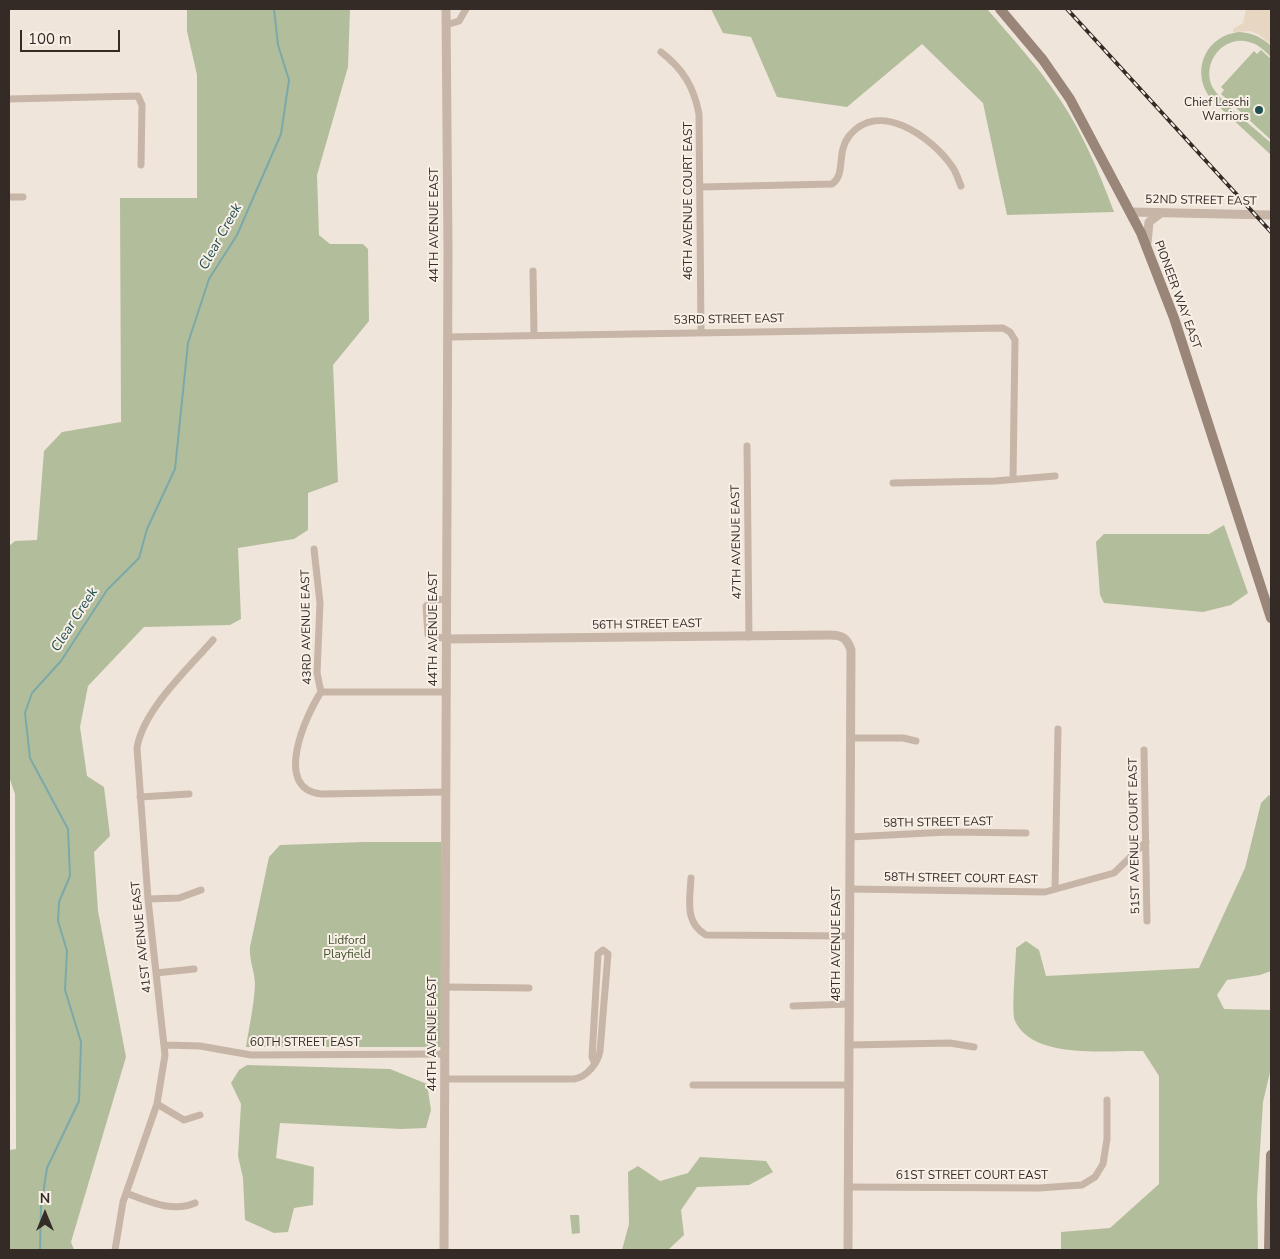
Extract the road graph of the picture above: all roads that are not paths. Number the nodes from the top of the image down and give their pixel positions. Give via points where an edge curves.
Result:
1 (446, 9) edge
2 (466, 9) edge
3 (1000, 9) edge
4 (446, 25) junction
5 (661, 52) dead end
6 (9, 99) edge
7 (141, 165) dead end
8 (961, 186) dead end
9 (701, 187) junction
10 (9, 197) edge
11 (23, 197) dead end
12 (1130, 212) junction
13 (1163, 212) junction
14 (1271, 215) edge
15 (1147, 248) junction
16 (533, 271) dead end
17 (701, 332) junction
18 (534, 336) junction
19 (448, 337) junction
20 (747, 446) dead end
21 (1055, 476) dead end
22 (1013, 479) junction
23 (893, 483) dead end
24 (314, 549) dead end
25 (447, 599) junction
26 (1271, 618) edge
27 (749, 637) junction
28 (446, 639) junction
29 (846, 639) joint
30 (213, 640) dead end
31 (321, 692) junction
32 (446, 692) junction
33 (1058, 729) dead end
34 (851, 738) junction
35 (916, 741) dead end
36 (1144, 750) dead end
37 (446, 792) junction
38 (189, 794) dead end
39 (140, 798) junction
40 (1026, 833) dead end
41 (850, 837) junction
42 (1146, 842) junction
43 (691, 878) dead end
44 (850, 889) junction
45 (1055, 889) junction
46 (201, 890) dead end
47 (148, 899) junction
48 (1147, 921) dead end
49 (850, 936) junction
50 (194, 969) dead end
51 (156, 973) junction
52 (445, 988) junction
53 (528, 988) dead end
54 (850, 1004) junction
55 (793, 1006) dead end
56 (850, 1044) junction
57 (166, 1045) junction
58 (974, 1047) dead end
59 (445, 1054) junction
60 (594, 1062) junction
61 (445, 1079) junction
62 (693, 1085) dead end
63 (849, 1085) junction
64 (1107, 1100) dead end
65 (157, 1104) junction
66 (200, 1115) dead end
67 (1271, 1155) edge
68 (849, 1187) junction
69 (126, 1194) junction
70 (195, 1203) dead end
71 (115, 1250) edge
72 (444, 1250) edge
73 (848, 1250) edge
74 (1269, 1250) edge

1 - 4 street, 44TH AVENUE EAST
2 - 4 street via 459,21
3 - 12 main road, PIONEER WAY EAST via 1043,60 1070,99
4 - 19 street, 44TH AVENUE EAST
5 - 9 street, 46TH AVENUE COURT EAST via 681,68 698,106
6 - 7 street via 138,96 142,105
8 - 9 street via 953,167 930,142 904,126 885,121 862,126 849,137 840,151 839,176 832,184
9 - 17 street, 46TH AVENUE COURT EAST
10 - 11 street
12 - 13 street, 52ND STREET EAST
12 - 15 main road, PIONEER WAY EAST
13 - 14 street, 52ND STREET EAST
13 - 15 street via 1152,217 1148,224
15 - 26 main road, PIONEER WAY EAST via 1174,318
16 - 18 street
17 - 18 street, 53RD STREET EAST
17 - 22 street, 53RD STREET EAST via 1003,328 1014,340
18 - 19 street, 53RD STREET EAST
19 - 25 street, 44TH AVENUE EAST
20 - 27 street, 47TH AVENUE EAST
21 - 22 street
22 - 23 street
24 - 31 street, 43RD AVENUE EAST via 320,603 318,673
25 - 28 street, 44TH AVENUE EAST
25 - 28 street via 434,600 426,606 427,632
27 - 28 street, 56TH STREET EAST
27 - 29 street, 56TH STREET EAST via 830,634
28 - 32 street, 44TH AVENUE EAST
29 - 34 street, 48TH AVENUE EAST via 851,650
30 - 39 street, 41ST AVENUE EAST via 141,730 137,748
31 - 32 street
31 - 37 street, 43RD AVENUE EAST via 309,712 298,743 298,775 303,787 322,794
32 - 37 street, 44TH AVENUE EAST
33 - 45 street
34 - 35 street
34 - 41 street, 48TH AVENUE EAST
36 - 42 street, 51ST AVENUE COURT EAST
37 - 52 street, 44TH AVENUE EAST
38 - 39 street
39 - 47 street, 41ST AVENUE EAST
40 - 41 street, 58TH STREET EAST via 948,832
41 - 44 street, 48TH AVENUE EAST
42 - 45 street, 58TH STREET COURT EAST via 1114,873
42 - 48 street, 51ST AVENUE COURT EAST
43 - 49 street via 690,915 706,935
44 - 45 street, 58TH STREET COURT EAST via 1031,892
44 - 49 street, 48TH AVENUE EAST
46 - 47 street via 180,898
47 - 51 street, 41ST AVENUE EAST
49 - 54 street, 48TH AVENUE EAST
50 - 51 street
51 - 57 street, 41ST AVENUE EAST
52 - 53 street
52 - 59 street, 44TH AVENUE EAST
54 - 55 street
54 - 56 street, 48TH AVENUE EAST
56 - 58 street via 950,1043
56 - 63 street, 48TH AVENUE EAST
57 - 59 street, 60TH STREET EAST via 200,1046 251,1054
57 - 65 street, 41ST AVENUE EAST
59 - 61 street, 44TH AVENUE EAST
60 - 60 street via 598,1060 601,1044 608,954 603,950 598,954
60 - 61 street via 585,1075 574,1079
61 - 72 street, 44TH AVENUE EAST
62 - 63 street
63 - 68 street, 48TH AVENUE EAST
64 - 68 street, 61ST STREET COURT EAST via 1106,1155 1101,1170 1082,1185 1040,1188
65 - 66 street via 184,1120
65 - 69 street, 41ST AVENUE EAST
67 - 74 main road
68 - 73 street, 48TH AVENUE EAST
69 - 70 street via 168,1206
69 - 71 street, 41ST AVENUE EAST

